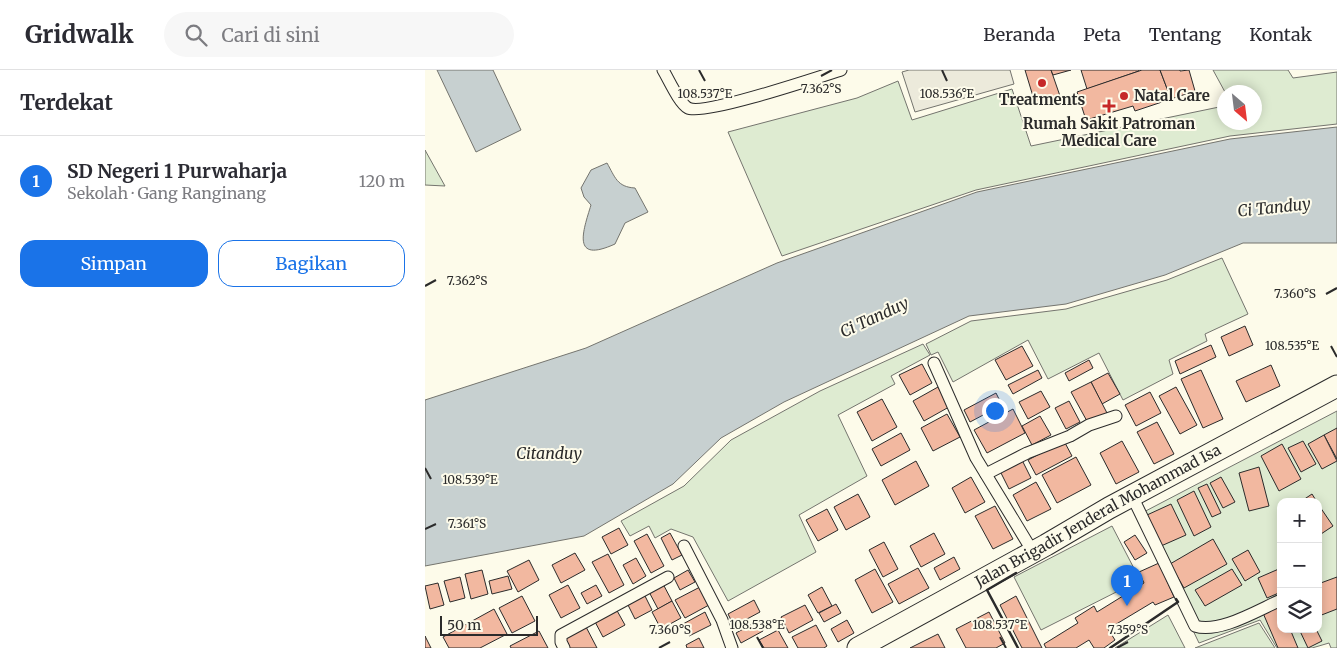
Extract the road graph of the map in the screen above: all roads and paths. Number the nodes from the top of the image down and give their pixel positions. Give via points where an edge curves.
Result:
1 (663, 70) edge
2 (841, 70) edge
3 (934, 363) dead end
4 (1337, 386) edge
5 (1116, 416) dead end
6 (986, 474) junction
7 (1131, 496) junction
8 (684, 546) dead end
9 (1033, 552) junction
10 (668, 578) dead end
11 (1277, 602) edge
12 (870, 645) edge
13 (564, 648) edge
14 (733, 648) edge

1 - 2 street via 684,104 697,110
3 - 6 street
4 - 7 highway, Jalan Brigadir Jenderal Mohammad Isa
5 - 6 street via 1027,452
6 - 9 street
7 - 9 highway, Jalan Brigadir Jenderal Mohammad Isa
7 - 11 street via 1195,626 1219,626
8 - 14 street
9 - 12 highway, Jalan Brigadir Jenderal Mohammad Isa
10 - 13 street via 561,635

